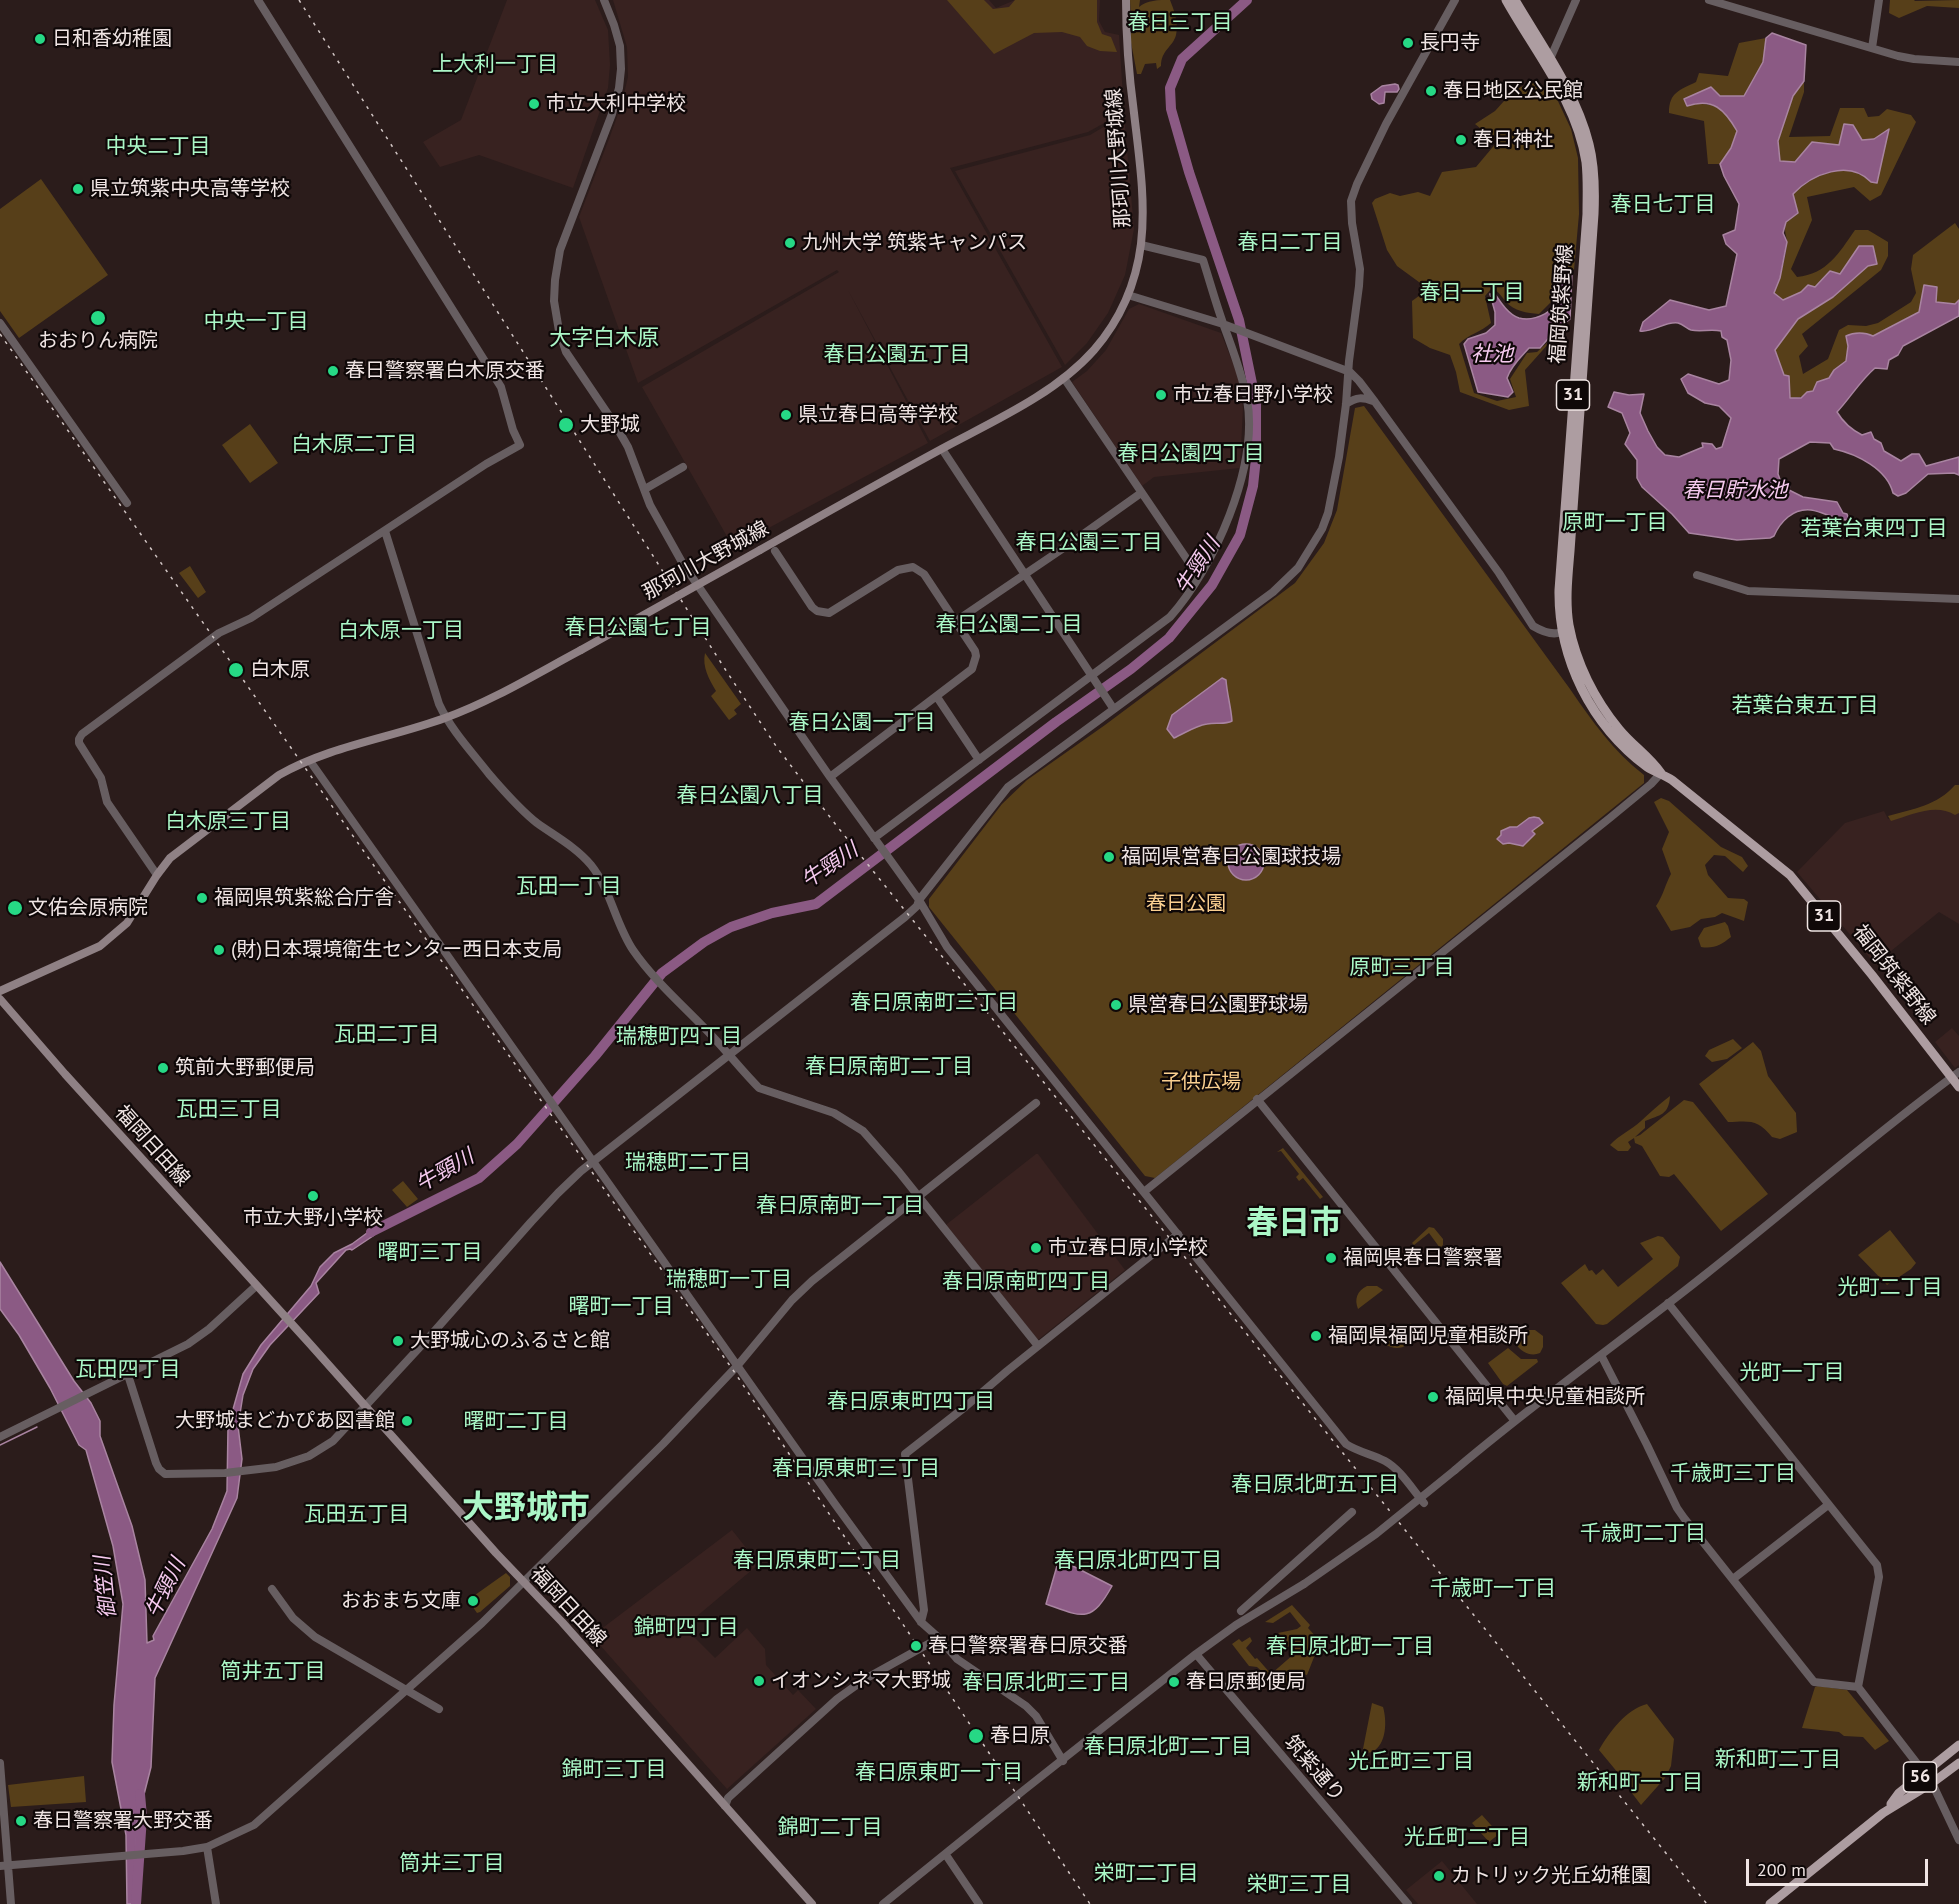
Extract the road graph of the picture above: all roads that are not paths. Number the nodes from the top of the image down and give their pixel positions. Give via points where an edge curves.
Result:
1 (258, 0) edge
2 (604, 0) edge
3 (1126, 0) edge
4 (1455, 0) edge
5 (1506, 0) edge
6 (1515, 0) edge
7 (1576, 0) edge
8 (1709, 0) edge
9 (1879, 0) edge
10 (1872, 48) junction
11 (1550, 59) junction
12 (1959, 62) edge
13 (1141, 244) junction
14 (1128, 295) junction
15 (0, 323) edge
16 (1223, 324) junction
17 (1350, 372) junction
18 (1064, 378) junction
19 (1375, 402) junction
20 (1346, 404) junction
21 (942, 449) junction
22 (683, 467) dead end
23 (645, 489) junction
24 (1141, 493) junction
25 (127, 503) dead end
26 (385, 531) junction
27 (775, 551) dead end
28 (1025, 574) junction
29 (1697, 575) dead end
30 (1198, 578) junction
31 (1959, 600) edge
32 (956, 621) junction
33 (1566, 629) junction
34 (1092, 676) junction
35 (937, 697) junction
36 (1113, 708) junction
37 (446, 718) junction
38 (310, 760) junction
39 (979, 760) junction
40 (1661, 773) junction
41 (830, 777) junction
42 (874, 838) junction
43 (157, 875) junction
44 (919, 900) junction
45 (0, 992) edge
46 (0, 999) edge
47 (730, 1055) junction
48 (1955, 1075) edge
49 (1959, 1087) edge
50 (1257, 1099) junction
51 (1036, 1103) dead end
52 (594, 1161) junction
53 (1145, 1191) junction
54 (919, 1196) junction
55 (1178, 1234) junction
56 (256, 1286) junction
57 (1668, 1304) junction
58 (1038, 1346) junction
59 (1601, 1355) junction
60 (738, 1365) junction
61 (128, 1375) junction
62 (365, 1407) junction
63 (1514, 1420) junction
64 (0, 1437) edge
65 (1424, 1503) dead end
66 (1828, 1505) junction
67 (1352, 1512) dead end
68 (1733, 1580) junction
69 (524, 1583) junction
70 (272, 1589) dead end
71 (1241, 1611) dead end
72 (921, 1622) junction
73 (939, 1638) junction
74 (1196, 1654) junction
75 (1858, 1687) junction
76 (406, 1690) junction
77 (439, 1709) dead end
78 (1959, 1745) edge
79 (1063, 1761) junction
80 (0, 1763) edge
81 (1959, 1763) edge
82 (1925, 1773) junction
83 (1932, 1783) junction
84 (725, 1806) junction
85 (1883, 1813) junction
86 (1959, 1840) edge
87 (207, 1847) junction
88 (946, 1855) junction
89 (4, 1866) edge
90 (11, 1904) edge
91 (216, 1904) edge
92 (812, 1904) edge
93 (883, 1904) edge
94 (979, 1904) edge
95 (1408, 1904) edge
96 (1770, 1904) edge

1 - 26 street via 501,387 520,445
2 - 23 street via 620,46 619,88 560,250 554,301 566,352 616,426
3 - 13 main road, 那珂川大野城線 via 1139,152
4 - 17 street via 1386,124 1351,201 1360,269
5 - 33 main road, 福岡筑紫野線 / 31 via 1575,122 1586,162 1588,183 1559,590
6 - 11 main road, 福岡筑紫野線 / 31
7 - 11 street
8 - 10 street
9 - 10 street
10 - 12 street via 1914,59
11 - 33 main road, 福岡筑紫野線 / 31 via 1580,114 1594,179
13 - 14 main road, 那珂川大野城線
13 - 16 street via 1203,260
14 - 16 street
14 - 18 main road, 那珂川大野城線 via 1108,334
15 - 25 street
16 - 17 street
16 - 30 street via 1248,402 1245,466 1235,503
17 - 19 street
17 - 20 street
18 - 21 main road, 那珂川大野城線
18 - 24 street
19 - 20 street via 1363,398
19 - 33 street via 1533,626 1551,633
20 - 36 street via 1328,513 1298,567 1273,592
21 - 28 street
21 - 37 main road, 那珂川大野城線, bridge via 493,698
22 - 23 street
23 - 41 street via 660,526 683,564
24 - 28 street
24 - 30 street
26 - 37 street
26 - 43 street via 251,618 219,633 80,736 79,745 101,777 107,802
27 - 32 street via 817,611 829,613 898,570 913,567 924,574
28 - 32 street
28 - 34 street
29 - 31 street via 1748,591
30 - 34 street via 1170,617
32 - 35 street via 975,651 975,663
33 - 40 main road, 福岡筑紫野線 / 31 via 1598,701
34 - 36 street
34 - 39 street
35 - 39 street
35 - 41 street
36 - 44 street via 1008,787
37 - 38 main road, 那珂川大野城線
37 - 47 street via 506,794 535,822 589,862 605,886 628,941 650,971
38 - 43 main road, 那珂川大野城線 via 265,785 170,858
38 - 52 street
39 - 42 street
40 - 48 main road, 福岡筑紫野線 / 31 via 1790,875
40 - 50 street via 1500,907
41 - 42 street
42 - 44 street
43 - 45 main road, 那珂川大野城線 via 127,923 100,946
44 - 47 street via 905,917
44 - 53 street via 960,963
46 - 56 main road, 福岡日田線
47 - 52 street
47 - 54 street via 759,1088 834,1113 863,1131
48 - 49 main road, 福岡筑紫野線 / 31
48 - 57 street
50 - 53 street
50 - 63 street
51 - 54 street
52 - 60 street
52 - 62 street via 531,1222
53 - 55 street
54 - 58 street
54 - 60 street via 805,1287
55 - 58 street
55 - 65 street via 1346,1444 1386,1462
56 - 61 street via 210,1329
56 - 62 main road, 福岡日田線
57 - 59 street
57 - 66 street
58 - 72 street via 905,1454 924,1610
59 - 63 street
59 - 68 street via 1677,1508
60 - 69 street
60 - 72 street
61 - 62 street via 159,1469 172,1475 276,1467 309,1456 333,1441
61 - 64 street
62 - 69 main road, 福岡日田線
63 - 74 street, bridge via 1376,1534
66 - 68 street
66 - 75 street via 1879,1570
67 - 71 street
68 - 75 street via 1814,1682
69 - 76 street
69 - 84 main road, 福岡日田線
70 - 76 street via 293,1618 315,1637
72 - 73 street
73 - 79 street via 957,1659 1026,1706
73 - 84 street via 837,1699 728,1798
74 - 79 street
74 - 95 street, 筑紫通り
75 - 82 street
76 - 77 street
76 - 87 street via 254,1825
78 - 82 main road, 56
79 - 88 street
80 - 89 street
81 - 83 main road, 56
82 - 83 street
82 - 85 main road, 56 via 1899,1793
83 - 85 main road, 56
83 - 86 street
84 - 92 main road, 福岡日田線
85 - 96 main road, 56
87 - 89 street
87 - 91 street
88 - 93 street
88 - 94 street
89 - 90 street

